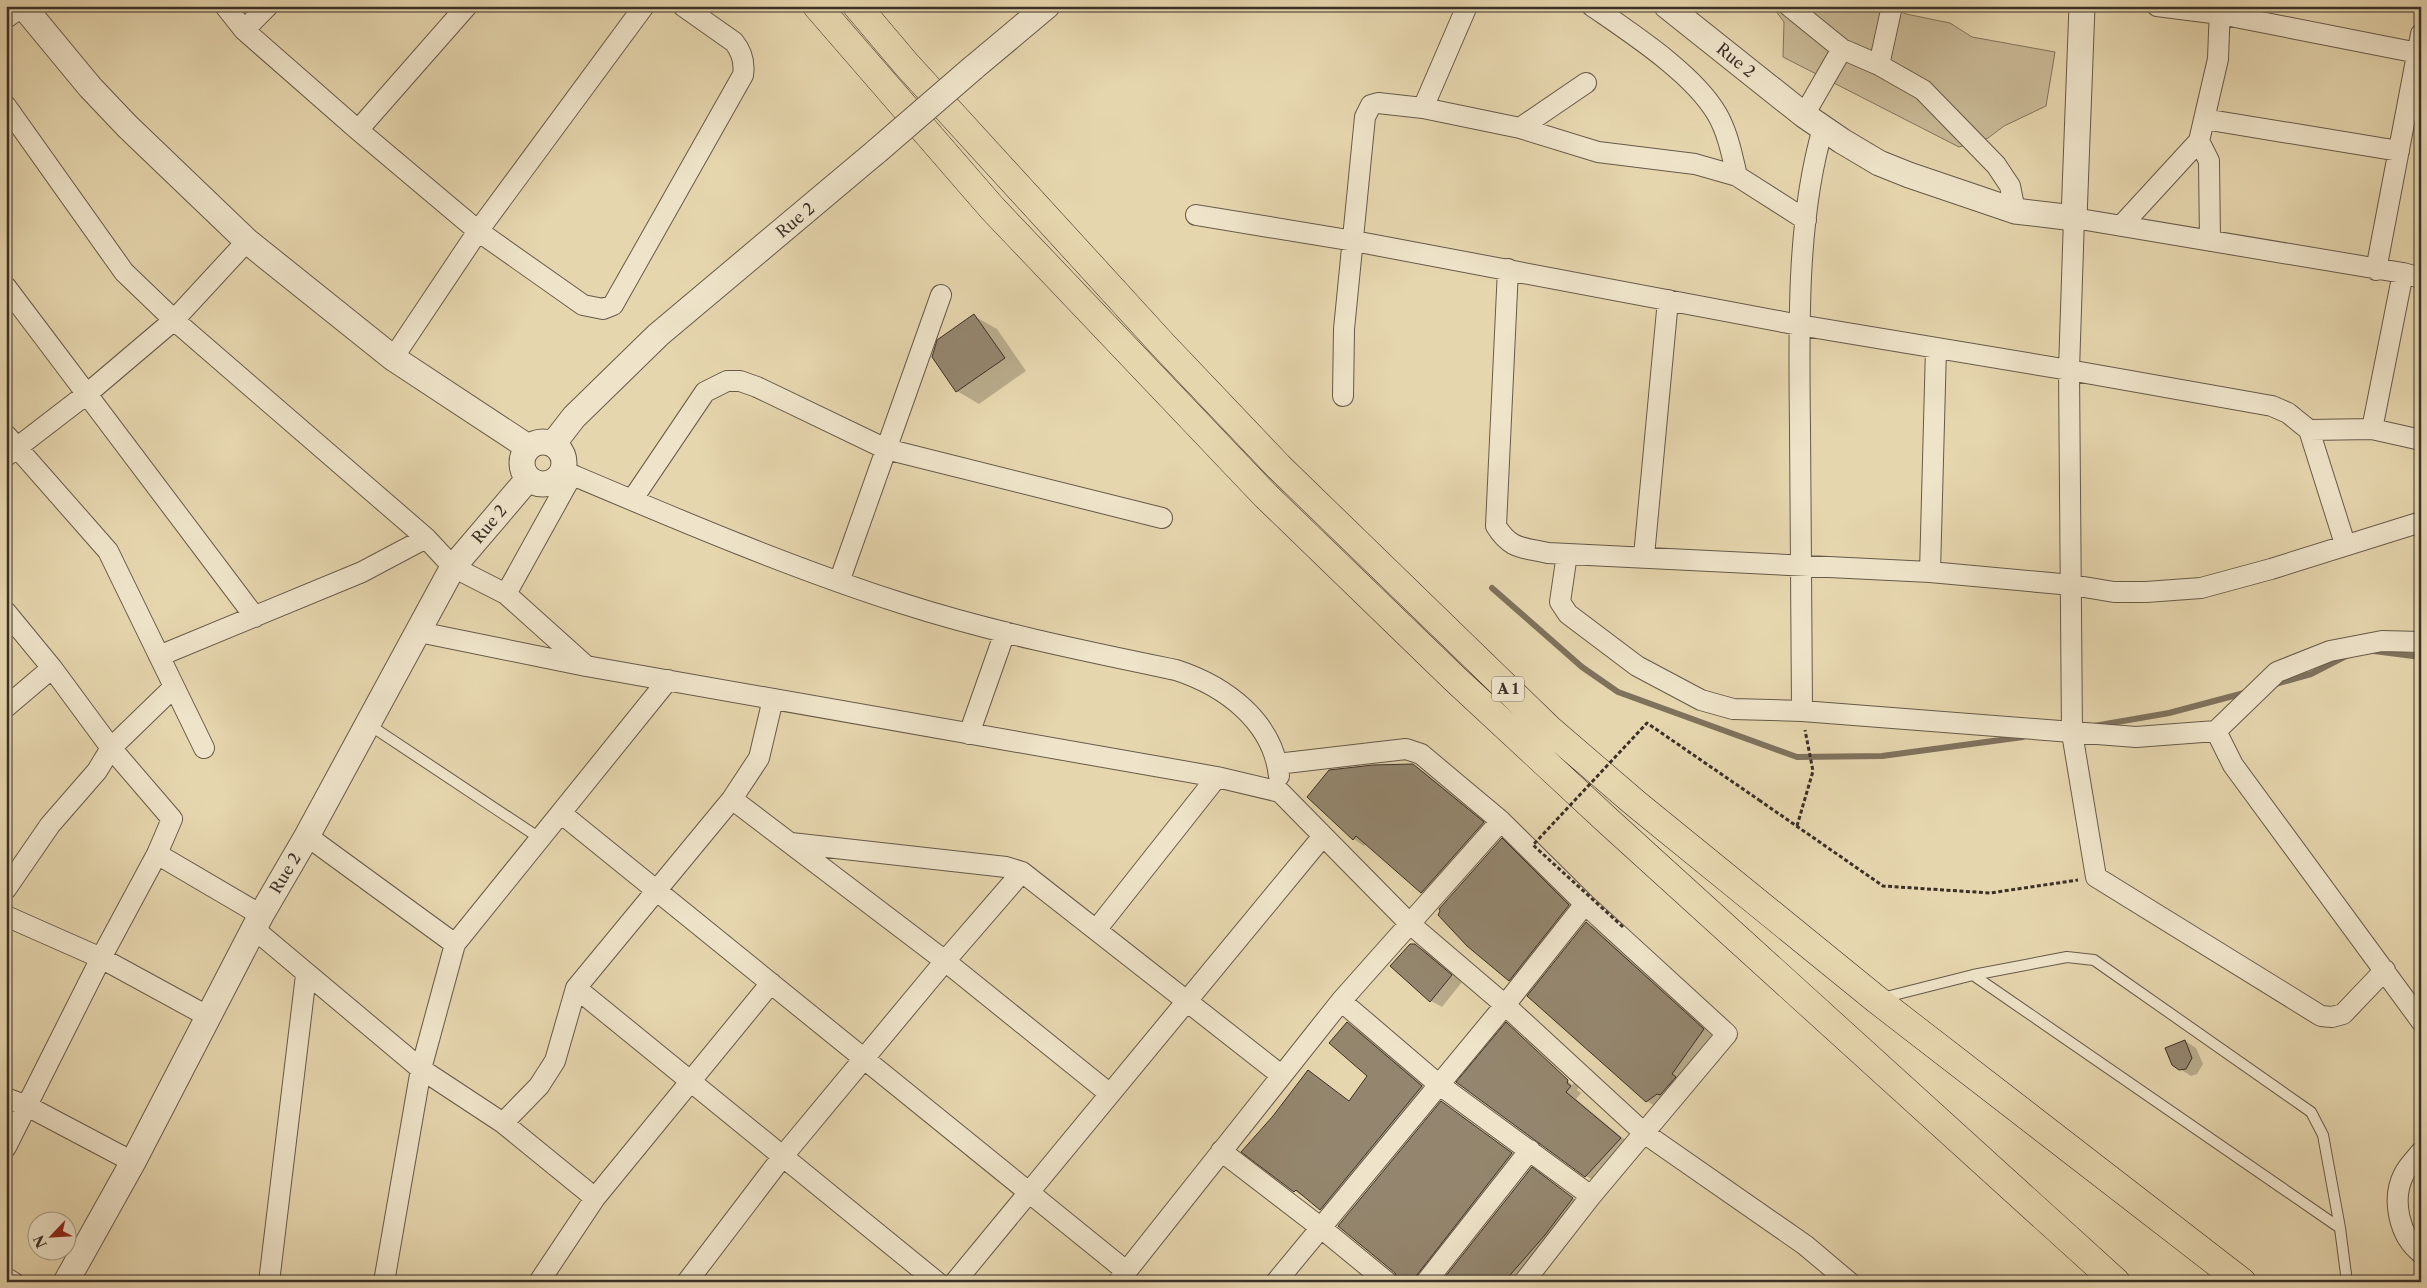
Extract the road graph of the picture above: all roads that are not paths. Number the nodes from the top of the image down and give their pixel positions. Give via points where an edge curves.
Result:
1 (23, 6) edge
2 (225, 6) edge
3 (268, 6) edge
4 (468, 6) edge
5 (644, 6) edge
6 (683, 6) edge
7 (817, 6) edge
8 (857, 6) edge
9 (1047, 6) edge
10 (1467, 6) edge
11 (1592, 6) edge
12 (1667, 6) edge
13 (1790, 6) edge
14 (1892, 6) edge
15 (2082, 6) edge
16 (2157, 6) edge
17 (2220, 10) edge
18 (6, 18) edge
19 (244, 30) junction
20 (2420, 43) edge
21 (1842, 49) junction
22 (1879, 65) junction
23 (1586, 82) dead end
24 (6, 106) edge
25 (1423, 108) junction
26 (2204, 119) junction
27 (1813, 121) junction
28 (1520, 128) junction
29 (358, 130) junction
30 (2199, 141) junction
31 (2399, 151) junction
32 (1737, 176) junction
33 (2015, 211) junction
34 (1196, 215) dead end
35 (2074, 218) junction
36 (1806, 220) junction
37 (2121, 226) junction
38 (478, 231) junction
39 (1354, 240) junction
40 (247, 241) junction
41 (2210, 241) junction
42 (1508, 269) junction
43 (2376, 270) junction
44 (2412, 276) edge
45 (6, 288) edge
46 (941, 295) dead end
47 (1668, 300) junction
48 (174, 320) junction
49 (1799, 325) junction
50 (1936, 348) junction
51 (393, 358) junction
52 (2069, 370) junction
53 (88, 393) junction
54 (1342, 396) dead end
55 (2309, 430) junction
56 (2372, 430) junction
57 (2421, 440) edge
58 (553, 444) junction
59 (10, 446) edge
60 (528, 447) junction
61 (886, 449) junction
62 (567, 473) junction
63 (528, 479) junction
64 (632, 500) junction
65 (1162, 518) dead end
66 (2421, 522) edge
67 (426, 538) junction
68 (2345, 544) junction
69 (1567, 554) junction
70 (1644, 556) junction
71 (1801, 565) junction
72 (453, 567) junction
73 (1930, 572) junction
74 (839, 582) junction
75 (2072, 585) junction
76 (506, 594) junction
77 (6, 612) edge
78 (255, 617) junction
79 (419, 632) junction
80 (1005, 632) junction
81 (2421, 642) edge
82 (159, 656) junction
83 (586, 666) junction
84 (52, 668) junction
85 (668, 680) junction
86 (174, 687) junction
87 (773, 699) junction
88 (6, 707) edge
89 (1802, 711) junction
90 (368, 724) junction
91 (2216, 732) junction
92 (2072, 733) junction
93 (969, 734) junction
94 (111, 748) junction
95 (204, 748) dead end
96 (1277, 764) junction
97 (1217, 777) junction
98 (1280, 792) junction
99 (732, 799) junction
100 (562, 814) junction
101 (1501, 821) junction
102 (307, 836) junction
103 (1323, 836) junction
104 (541, 839) junction
105 (791, 843) junction
106 (157, 854) junction
107 (1022, 872) junction
108 (6, 889) edge
109 (657, 891) junction
110 (1585, 904) junction
111 (6, 916) edge
112 (257, 922) junction
113 (1408, 923) junction
114 (1096, 930) junction
115 (455, 944) junction
116 (101, 958) junction
117 (945, 961) junction
118 (2385, 970) junction
119 (306, 975) junction
120 (1973, 975) junction
121 (771, 983) junction
122 (576, 988) junction
123 (1876, 999) junction
124 (1187, 1001) junction
125 (1341, 1001) junction
126 (1504, 1005) junction
127 (209, 1017) junction
128 (2421, 1021) edge
129 (864, 1058) junction
130 (421, 1069) junction
131 (1281, 1075) junction
132 (691, 1081) junction
133 (1437, 1083) junction
134 (1110, 1094) junction
135 (6, 1098) edge
136 (28, 1106) junction
137 (503, 1123) junction
138 (1644, 1133) junction
139 (6, 1147) edge
140 (1530, 1150) junction
141 (1221, 1151) junction
142 (2421, 1152) edge
143 (783, 1156) junction
144 (133, 1162) junction
145 (1029, 1192) junction
146 (1590, 1196) junction
147 (595, 1198) junction
148 (1320, 1227) junction
149 (2340, 1228) junction
150 (2421, 1253) edge
151 (1122, 1276) edge
152 (6, 1278) edge
153 (13, 1282) edge
154 (66, 1282) edge
155 (269, 1282) edge
156 (384, 1282) edge
157 (538, 1282) edge
158 (687, 1282) edge
159 (937, 1282) edge
160 (955, 1282) edge
161 (1276, 1282) edge
162 (1387, 1282) edge
163 (1426, 1282) edge
164 (1524, 1282) edge
165 (1849, 1282) edge
166 (2116, 1282) edge
167 (2242, 1282) edge
168 (2347, 1282) edge

1 - 18 street
1 - 40 street via 127,126
2 - 19 street
3 - 19 street
4 - 29 street
5 - 38 street
6 - 38 street via 734,42 744,63 743,75 613,305 603,309 583,305
7 - 166 highway, A 1 via 992,208 1266,496 1608,822
8 - 123 highway, A 1 via 1023,194 1279,467 1549,729 1634,803
9 - 58 street, Rue 2, bridge via 658,335 574,417
10 - 25 street
11 - 32 street via 1654,51 1707,98 1730,142
12 - 27 street, Rue 2
13 - 21 street
14 - 22 street
15 - 35 street
16 - 17 street
17 - 20 street
17 - 26 street via 2218,59
19 - 29 street
20 - 31 street
21 - 22 street
21 - 27 street
22 - 33 street via 1923,90 1996,165 2010,186
23 - 28 street
24 - 48 street via 124,272
25 - 28 street
25 - 39 street via 1378,103 1368,109
26 - 30 street
26 - 31 street
27 - 33 street, Rue 2 via 1886,166
27 - 36 street
28 - 32 street via 1598,152 1695,164
29 - 38 street
30 - 37 street
30 - 41 street via 2209,161
31 - 43 street
32 - 36 street
33 - 35 street, Rue 2
34 - 39 street
35 - 37 street
35 - 52 street
36 - 49 street
37 - 41 street
38 - 51 street
39 - 42 street
39 - 54 street via 1344,330
40 - 48 street
40 - 51 street
41 - 43 street
42 - 47 street
42 - 69 street via 1496,526 1512,545
43 - 44 street
44 - 56 street
45 - 53 street
46 - 61 street
47 - 49 street
47 - 70 street
48 - 53 street
48 - 67 street
49 - 50 street
49 - 71 street
50 - 52 street
50 - 73 street
51 - 60 street
52 - 55 street via 2272,406 2288,413
52 - 75 street
53 - 59 street
53 - 78 street
55 - 56 street
55 - 68 street
56 - 57 street
58 - 60 street via 543,441
58 - 62 street via 560,451
59 - 82 street via 108,551
60 - 63 street via 522,459
61 - 64 street via 757,387 740,381 727,381 705,392
61 - 65 street
61 - 74 street
62 - 63 street via 548,484
62 - 64 street
62 - 76 street
63 - 72 street, Rue 2
64 - 74 street
66 - 68 street
67 - 72 street
67 - 78 street via 362,572
68 - 75 street via 2202,588 2114,592
69 - 70 street
69 - 89 street via 1560,602 1568,614 1637,666 1714,705 1733,709
70 - 71 street
71 - 73 street
71 - 89 street
72 - 76 street
72 - 79 street, Rue 2
73 - 75 street
74 - 80 street via 902,604
75 - 92 street
76 - 83 street
77 - 84 street
78 - 82 street
79 - 83 street
79 - 90 street, Rue 2
80 - 93 street
80 - 96 street via 1200,678 1241,704 1268,740
81 - 91 street via 2382,641 2330,651 2276,672
82 - 86 street
83 - 85 street
84 - 88 street
84 - 94 street
85 - 87 street
85 - 100 street
86 - 94 street
86 - 95 street
87 - 93 street
87 - 99 street via 759,758
89 - 92 street
90 - 102 street, Rue 2
90 - 104 lane
91 - 92 street via 2136,737
91 - 118 street via 2233,764
92 - 118 street via 2096,877 2321,1016 2343,1014
93 - 97 street
94 - 106 street via 172,819
94 - 108 street via 97,771 50,825
96 - 98 street
96 - 101 street via 1406,749 1421,754
97 - 98 street
97 - 114 street
98 - 103 street
99 - 105 street
99 - 109 street
100 - 104 street
100 - 109 street
101 - 110 street
101 - 113 street
102 - 112 street, Rue 2
102 - 115 street
103 - 113 street
103 - 124 street
104 - 115 street
105 - 107 street via 1006,867
105 - 117 street
106 - 112 street
106 - 116 street
107 - 114 street
107 - 117 street
109 - 121 street
109 - 122 street
110 - 126 street
110 - 138 street via 1727,1034
111 - 116 street
112 - 119 street
112 - 127 street, Rue 2
113 - 125 street
113 - 126 street
114 - 124 street
115 - 130 street
116 - 127 street
116 - 136 street
117 - 129 street
117 - 134 street
118 - 128 street
119 - 130 street
119 - 155 street
120 - 123 lane
120 - 149 lane
120 - 149 lane via 2068,957 2094,960 2311,1112 2323,1135
121 - 129 street
121 - 132 street
122 - 132 street
122 - 137 street via 555,1061 539,1086
123 - 167 highway, A 1
124 - 131 street
124 - 134 street
125 - 131 street
125 - 133 street
126 - 133 street
126 - 138 street
127 - 144 street, Rue 2
129 - 143 street
129 - 145 street
130 - 137 street
130 - 156 street
131 - 141 street
132 - 143 street
132 - 147 street
133 - 140 street
133 - 148 street
134 - 145 street
135 - 136 street
136 - 139 street
136 - 144 street
137 - 147 street
138 - 146 street
138 - 165 street via 1805,1245
140 - 146 street
140 - 163 street
141 - 148 street
141 - 151 street
142 - 150 street via 2404,1174 2398,1192 2398,1215 2406,1234
143 - 158 street
143 - 159 street
144 - 154 street, Rue 2
145 - 151 street
145 - 160 street
146 - 164 street
147 - 157 street
148 - 161 street
148 - 162 street
149 - 168 lane
152 - 153 street

